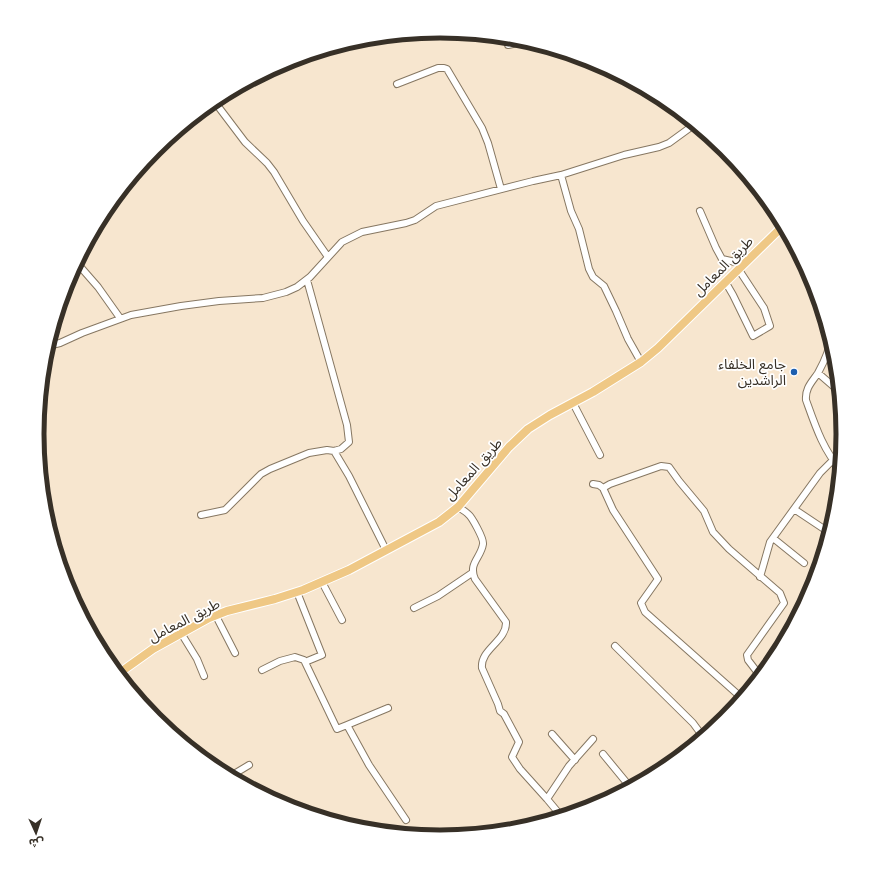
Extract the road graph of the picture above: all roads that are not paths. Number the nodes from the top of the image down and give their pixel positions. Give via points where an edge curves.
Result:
1 (397, 84) dead end
2 (218, 106) edge
3 (691, 127) edge
4 (562, 175) junction
5 (501, 189) junction
6 (700, 211) dead end
7 (780, 229) edge
8 (328, 257) junction
9 (742, 267) junction
10 (81, 268) edge
11 (307, 280) junction
12 (726, 283) junction
13 (120, 318) junction
14 (55, 344) edge
15 (828, 352) edge
16 (641, 362) junction
17 (818, 373) junction
18 (834, 387) edge
19 (573, 403) junction
20 (334, 451) junction
21 (600, 454) dead end
22 (832, 461) junction
23 (836, 465) edge
24 (594, 484) dead end
25 (603, 488) junction
26 (458, 507) junction
27 (794, 509) junction
28 (201, 515) dead end
29 (825, 530) edge
30 (773, 538) junction
31 (386, 550) junction
32 (804, 563) dead end
33 (472, 573) junction
34 (760, 577) junction
35 (322, 582) junction
36 (297, 592) junction
37 (414, 608) dead end
38 (216, 616) junction
39 (342, 620) dead end
40 (181, 633) junction
41 (615, 646) dead end
42 (235, 653) dead end
43 (305, 662) junction
44 (262, 670) dead end
45 (122, 671) edge
46 (758, 672) edge
47 (204, 676) dead end
48 (739, 696) edge
49 (388, 708) dead end
50 (347, 725) junction
51 (552, 734) dead end
52 (701, 734) edge
53 (593, 739) dead end
54 (603, 754) dead end
55 (575, 760) junction
56 (249, 765) dead end
57 (234, 773) edge
58 (628, 784) edge
59 (547, 798) junction
60 (559, 813) edge
61 (406, 820) dead end

1 - 5 street via 438,68 447,69 482,128
2 - 8 street via 245,142 274,172
3 - 4 street via 669,144
4 - 5 street
4 - 16 street via 589,269 593,277 604,286
5 - 8 street via 436,206 406,223 362,232 342,242
6 - 9 street via 722,258
7 - 9 main road, طريق المعامل
8 - 11 street
9 - 12 main road, طريق المعامل
9 - 12 street via 764,308 770,326 753,336
10 - 13 street
11 - 13 street via 297,288 263,298 181,306
11 - 20 street via 349,442
12 - 16 main road, طريق المعامل
13 - 14 street
15 - 17 street
16 - 19 main road, طريق المعامل
17 - 18 street
17 - 22 street via 805,394
19 - 21 street
19 - 26 main road, طريق المعامل via 523,434 490,468
20 - 28 street via 309,453 270,469 261,474 225,510
20 - 31 street
22 - 23 street
22 - 27 street
24 - 25 street via 599,484
25 - 34 street via 661,466 669,467 704,511 713,532
25 - 48 street via 613,510 658,579 641,603 645,612
26 - 31 main road, طريق المعامل via 439,522
26 - 33 street via 469,514 483,540
27 - 29 street
27 - 30 street
30 - 32 street
30 - 34 street
31 - 35 main road, طريق المعامل
33 - 37 street via 438,596
33 - 59 street via 506,622 503,633 485,656 482,668 500,711 520,742 512,757
34 - 46 street via 780,594 784,603 747,655
35 - 36 main road, طريق المعامل
35 - 39 street
36 - 38 main road, طريق المعامل
36 - 43 street via 322,655
38 - 40 main road, طريق المعامل
38 - 42 street
40 - 45 main road, طريق المعامل
40 - 47 street
41 - 52 street
43 - 44 street via 295,657
43 - 50 street via 337,729
49 - 50 street
50 - 61 street via 369,765
51 - 55 street
53 - 55 street
54 - 58 street
55 - 59 street
56 - 57 street
59 - 60 street

